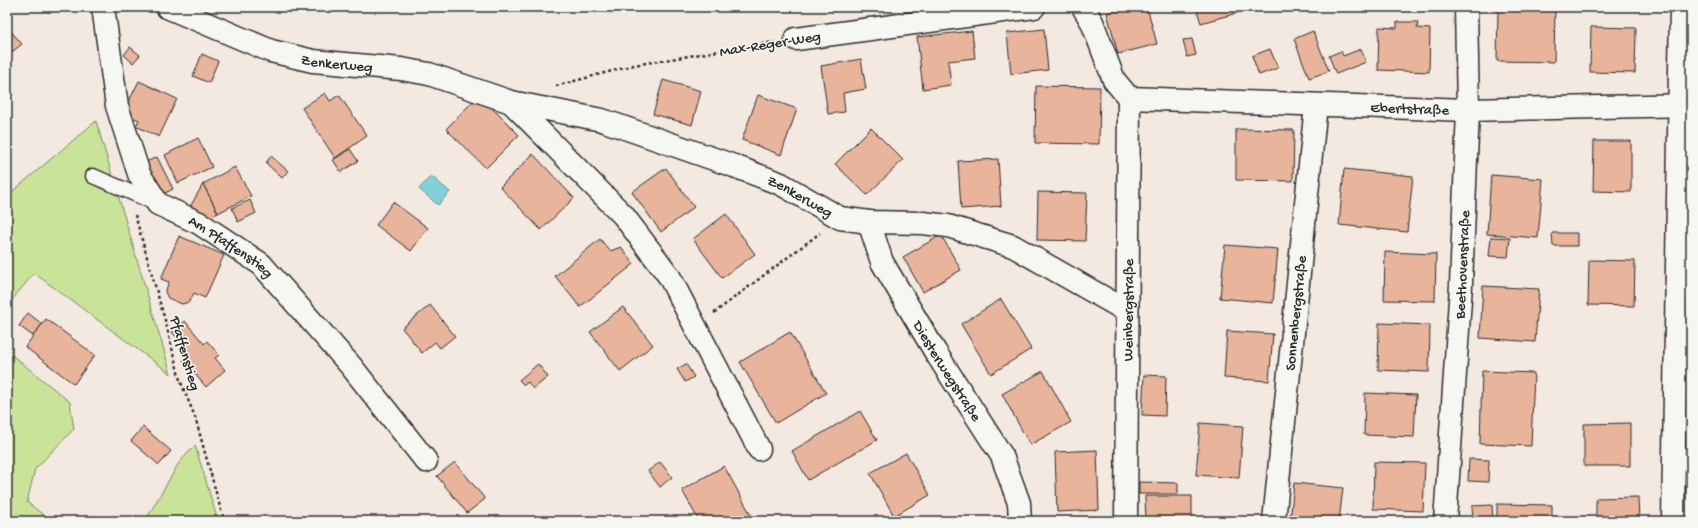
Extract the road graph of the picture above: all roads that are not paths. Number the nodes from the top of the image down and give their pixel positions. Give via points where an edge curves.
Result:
1 (103, 7) edge
2 (167, 7) edge
3 (1034, 7) edge
4 (1083, 7) edge
5 (1466, 7) edge
6 (1681, 7) edge
7 (796, 38) road end
8 (1130, 98) junction
9 (511, 102) junction
10 (1316, 105) junction
11 (1685, 105) edge
12 (1468, 110) junction
13 (93, 176) dead end
14 (158, 204) junction
15 (870, 222) junction
16 (1127, 311) junction
17 (759, 449) dead end
18 (426, 461) dead end
19 (1020, 521) edge
20 (1126, 521) edge
21 (1274, 521) edge
22 (1445, 521) edge
23 (1673, 521) edge

1 - 14 street via 117,106 139,174
2 - 9 street, Zenkerweg via 271,51 313,61 429,74
3 - 7 street, Max-Reger-Weg
4 - 8 street via 1092,22 1114,80
5 - 12 street, Beethovenstraße
6 - 11 street
8 - 10 street, Ebertstraße
8 - 16 street, Weinbergstraße
9 - 15 street, Zenkerweg via 602,120 781,184 840,218
9 - 17 street, Zenkerweg via 623,215 669,276
10 - 12 street, Ebertstraße
10 - 21 street, Sonnenbergstraße
11 - 12 street, Ebertstraße
11 - 23 street
12 - 22 street, Beethovenstraße via 1461,285
13 - 14 lane
14 - 18 street, Am Pfaffenstieg via 199,223 261,264 351,366
15 - 16 street, Zenkerweg via 948,226 1013,246
15 - 19 street, Diesterwegstraße via 882,262 1002,456 1019,503
16 - 20 street, Weinbergstraße

